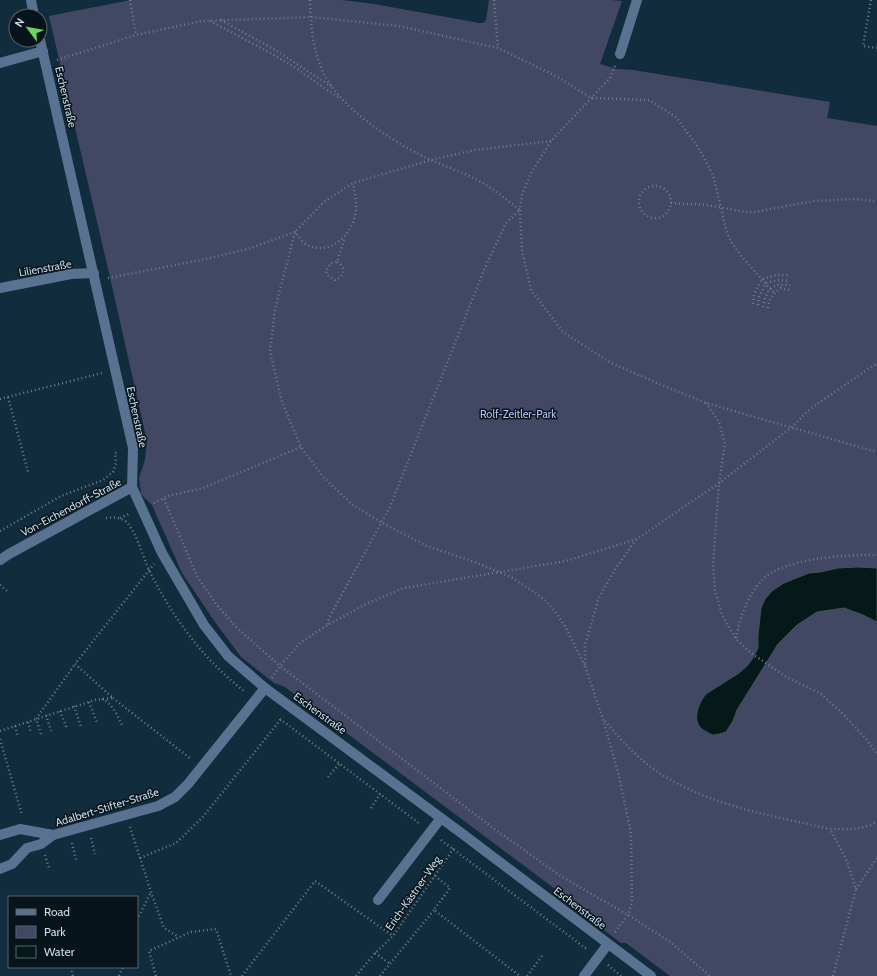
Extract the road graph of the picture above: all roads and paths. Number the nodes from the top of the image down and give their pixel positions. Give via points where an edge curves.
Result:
1 (130, 0) edge
2 (310, 0) edge
3 (494, 0) edge
4 (637, 0) edge
5 (871, 0) edge
6 (311, 17) junction
7 (221, 20) junction
8 (210, 21) junction
9 (136, 35) junction
10 (42, 48) edge
11 (498, 48) junction
12 (877, 48) edge
13 (43, 51) junction
14 (620, 54) joint
15 (0, 63) edge
16 (46, 64) junction
17 (334, 88) junction
18 (591, 98) junction
19 (344, 100) junction
20 (551, 142) junction
21 (431, 160) junction
22 (353, 183) junction
23 (877, 201) edge
24 (671, 203) junction
25 (720, 206) junction
26 (520, 210) junction
27 (295, 232) junction
28 (344, 239) junction
29 (337, 262) junction
30 (788, 275) dead end
31 (94, 277) junction
32 (762, 278) junction
33 (789, 280) dead end
34 (766, 283) junction
35 (790, 285) dead end
36 (0, 288) edge
37 (770, 288) junction
38 (790, 290) dead end
39 (774, 293) junction
40 (753, 304) dead end
41 (758, 305) dead end
42 (763, 307) dead end
43 (768, 308) dead end
44 (877, 363) edge
45 (115, 370) junction
46 (8, 397) junction
47 (0, 399) edge
48 (706, 403) junction
49 (792, 427) junction
50 (301, 447) junction
51 (877, 452) edge
52 (115, 454) dead end
53 (28, 472) dead end
54 (719, 483) junction
55 (132, 487) junction
56 (164, 499) junction
57 (142, 508) junction
58 (382, 523) junction
59 (0, 531) edge
60 (637, 539) junction
61 (162, 554) junction
62 (877, 555) edge
63 (0, 560) edge
64 (500, 572) junction
65 (0, 585) edge
66 (7, 591) dead end
67 (328, 625) junction
68 (736, 639) junction
69 (75, 664) junction
70 (280, 666) junction
71 (585, 666) junction
72 (265, 688) junction
73 (113, 698) junction
74 (102, 699) junction
75 (89, 702) junction
76 (74, 706) junction
77 (60, 711) junction
78 (46, 715) junction
79 (36, 719) junction
80 (281, 719) dead end
81 (603, 719) junction
82 (28, 722) junction
83 (97, 723) dead end
84 (122, 725) dead end
85 (15, 726) junction
86 (81, 727) dead end
87 (67, 728) dead end
88 (0, 731) edge
89 (51, 731) dead end
90 (31, 733) dead end
91 (41, 734) dead end
92 (18, 737) dead end
93 (0, 739) edge
94 (877, 754) edge
95 (339, 764) dead end
96 (202, 767) junction
97 (328, 777) dead end
98 (380, 794) dead end
99 (371, 808) dead end
100 (126, 815) junction
101 (441, 818) junction
102 (877, 821) edge
103 (830, 829) junction
104 (26, 830) junction
105 (0, 835) edge
106 (53, 835) junction
107 (464, 835) junction
108 (73, 850) dead end
109 (140, 858) junction
110 (877, 858) edge
111 (76, 860) dead end
112 (0, 869) edge
113 (435, 876) junction
114 (856, 889) junction
115 (151, 892) junction
116 (378, 900) dead end
117 (434, 910) junction
118 (628, 915) junction
119 (138, 918) edge
120 (393, 936) junction
121 (179, 937) junction
122 (608, 944) junction
123 (375, 953) junction
124 (542, 956) dead end
125 (389, 963) junction
126 (156, 976) edge
127 (231, 976) edge
128 (242, 976) edge
129 (356, 976) edge
130 (380, 976) edge
131 (520, 976) edge
132 (527, 976) edge
133 (584, 976) edge
134 (651, 976) edge
135 (710, 976) edge
136 (833, 976) edge

1 - 9 path
2 - 6 path
3 - 11 path
4 - 14 street
5 - 12 path via 863,46
6 - 7 path
6 - 11 path via 399,26
6 - 17 path via 314,45 323,72
7 - 8 path
7 - 17 path via 277,51
8 - 9 path
8 - 19 path via 295,67
9 - 16 path
10 - 13 street, Eschenstraße
11 - 18 path via 558,77
13 - 15 street
13 - 16 street, Eschenstraße
14 - 18 path via 610,78
16 - 31 street, Eschenstraße
17 - 19 path
18 - 20 path
18 - 25 path via 649,100 676,117 698,147 713,175
19 - 21 path via 367,121
20 - 21 path via 475,150
20 - 26 path via 530,175 522,195
21 - 22 path
21 - 26 path via 482,183
22 - 27 path via 324,202
22 - 28 path via 356,206 354,220
23 - 25 path via 814,201 755,212
24 - 24 path via 668,192 658,187 648,188 640,202 642,211 655,218 664,215
24 - 25 path
25 - 32 path via 732,243
26 - 48 path via 522,250 531,290 563,332 611,363
26 - 58 path via 506,223 484,270
27 - 28 path via 307,245 325,249
27 - 31 path via 252,248 206,259
27 - 50 path via 275,309 270,352 282,402
28 - 29 path
29 - 29 path via 331,263 326,270 327,275 335,280 340,278 344,270
30 - 32 path
31 - 36 street, Lilienstraße via 71,274
31 - 45 street, Eschenstraße
32 - 34 path
32 - 40 path via 754,294
33 - 34 path
34 - 37 path
34 - 41 path
35 - 37 path via 780,284
37 - 39 path
37 - 42 path
38 - 39 path via 781,288
39 - 43 path via 769,300
44 - 49 path via 810,409
45 - 46 path
45 - 55 street, Eschenstraße via 133,448
46 - 47 path
46 - 53 path
48 - 49 path
48 - 54 path via 719,422 725,444
49 - 51 path
49 - 54 path
50 - 56 path via 203,488
50 - 58 path via 324,478 353,505
52 - 59 path via 113,472 103,480 61,496
54 - 60 path
54 - 68 path via 713,565 715,590 722,615
55 - 57 street, Eschenstraße
55 - 63 street, Von-Eichendorff-Straße
56 - 57 path
56 - 70 path via 197,576 216,604 236,627
57 - 61 street, Eschenstraße
58 - 64 path via 427,546
58 - 67 path via 329,618
60 - 64 path via 566,561
60 - 71 path via 599,597 585,645
61 - 69 path
61 - 72 street, Eschenstraße via 204,626 228,656
62 - 68 path via 856,554 781,567 762,579 748,600 739,622
64 - 67 path via 404,588 366,604
64 - 71 path via 523,584 546,601 566,628
65 - 66 path
67 - 70 path via 301,642
68 - 94 path via 751,653 788,678 820,693 844,715
69 - 73 path
69 - 79 path
70 - 118 path via 493,828 562,877
71 - 81 path
72 - 96 street, Adalbert-Stifter-Straße
72 - 101 street, Eschenstraße
73 - 74 path
73 - 96 path
74 - 75 path
74 - 84 path via 116,712
75 - 76 path
75 - 83 path
76 - 77 path
76 - 86 path
77 - 78 path
77 - 87 path
78 - 79 path
78 - 89 path
79 - 82 path
79 - 91 path
80 - 109 path via 202,818 176,843
81 - 103 path via 625,744 652,767 684,788 715,800
81 - 118 path via 619,776 630,833 632,902
82 - 85 path
82 - 90 path
85 - 88 path
85 - 92 path
93 - 104 path
95 - 97 path
96 - 100 street, Adalbert-Stifter-Straße via 175,797 158,806
98 - 99 path
100 - 106 street, Adalbert-Stifter-Straße
100 - 109 path
101 - 107 street, Eschenstraße
101 - 116 street
102 - 103 path via 859,829
103 - 114 path via 846,858
104 - 105 street, Adalbert-Stifter-Straße via 20,829
104 - 106 street, Adalbert-Stifter-Straße
106 - 112 street via 41,844 27,848 12,864
107 - 113 path, Erich-Kästner-Weg
107 - 122 street, Eschenstraße
108 - 111 path
109 - 115 path
110 - 114 path
113 - 117 path via 450,888
113 - 120 path, Erich-Kästner-Weg
114 - 136 path
115 - 119 path
115 - 121 path via 164,928
117 - 125 path
117 - 131 path
118 - 122 path
118 - 135 path via 669,941
120 - 123 path, Erich-Kästner-Weg
120 - 128 path via 315,881
121 - 126 path via 149,951
121 - 127 path via 191,932 216,929
122 - 133 street
122 - 134 street, Eschenstraße
123 - 125 path
123 - 129 path, Erich-Kästner-Weg
124 - 132 path
125 - 130 path

